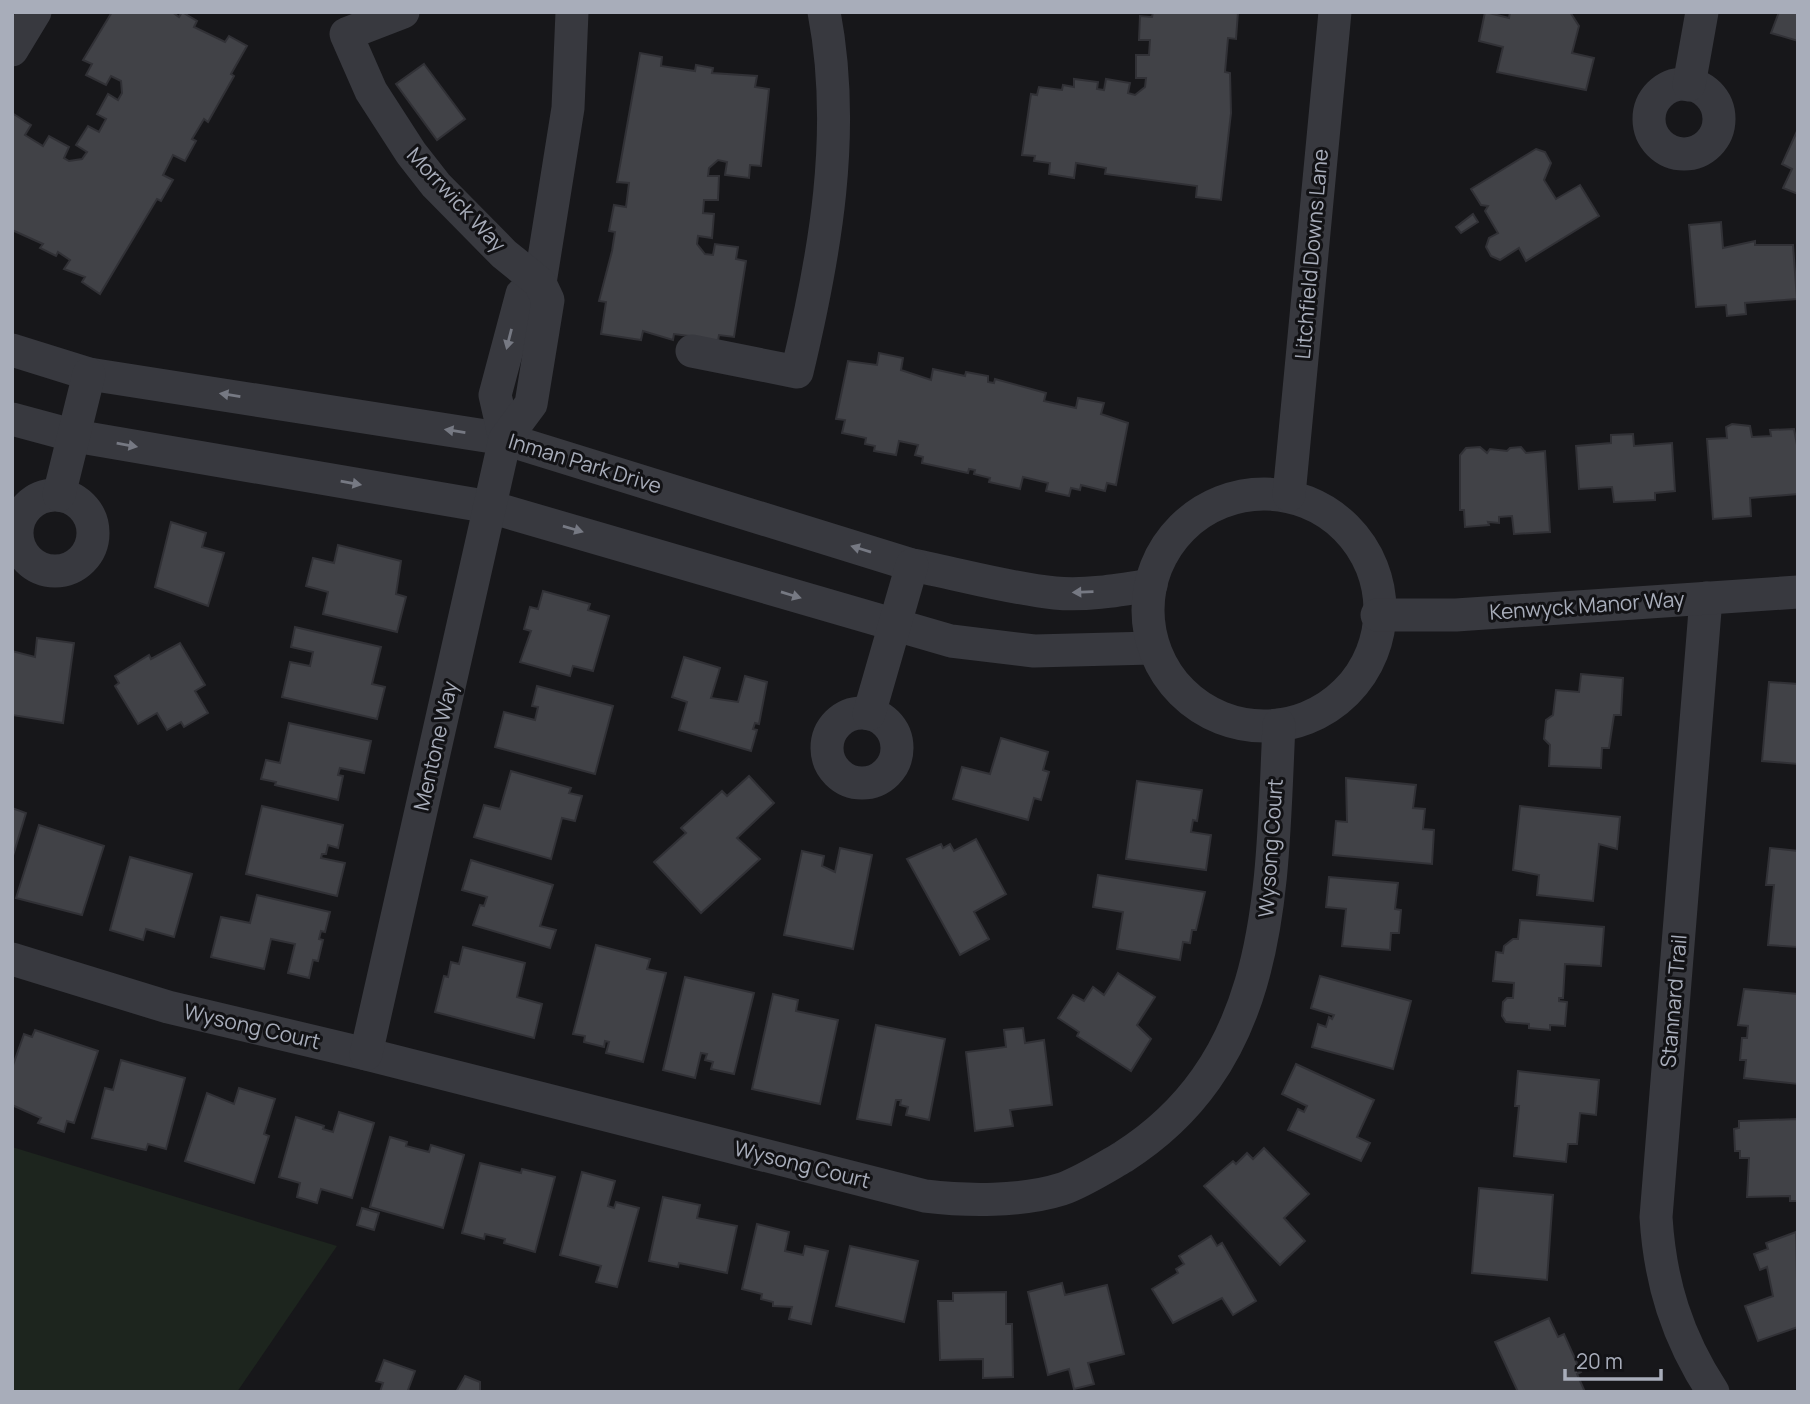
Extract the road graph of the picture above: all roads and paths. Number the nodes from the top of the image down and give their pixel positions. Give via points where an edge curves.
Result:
1 (34, 12) edge
2 (403, 12) edge
3 (572, 12) edge
4 (824, 12) edge
5 (1335, 12) edge
6 (1702, 12) edge
7 (12, 50) edge
8 (1689, 85) dead end
9 (540, 283) junction
10 (12, 350) edge
11 (692, 351) dead end
12 (89, 374) junction
13 (12, 419) edge
14 (75, 436) junction
15 (505, 439) junction
16 (60, 495) dead end
17 (1289, 495) junction
18 (490, 507) junction
19 (912, 565) junction
20 (1151, 584) junction
21 (1798, 592) edge
22 (1706, 598) junction
23 (1377, 615) junction
24 (894, 626) junction
25 (1152, 648) junction
26 (869, 714) dead end
27 (1279, 725) junction
28 (12, 959) edge
29 (366, 1054) junction
30 (1713, 1392) edge

1 - 7 street
2 - 9 street, Morrwick Way via 346,34 371,90 411,153 452,202
3 - 9 street via 567,121
4 - 11 street via 835,94 832,142 823,254 797,372
5 - 17 street, Litchfield Downs Lane
6 - 8 street
9 - 15 street via 522,294 495,395
10 - 12 street, Inman Park Drive
12 - 14 street
15 -> 12 street, Inman Park Drive
13 - 14 street
14 - 16 street
14 -> 18 street
15 - 18 street, Mentone Way
19 -> 15 street, Inman Park Drive
17 - 20 street via 1245,492 1202,508 1166,544
17 - 23 street via 1328,512 1359,542 1375,582
18 -> 24 street
18 - 29 street, Mentone Way
20 -> 19 street, Inman Park Drive via 1055,593
19 - 24 street
20 - 25 street
21 - 22 street, Kenwyck Manor Way
22 - 23 street, Kenwyck Manor Way via 1456,615
22 - 30 street, Stannard Trail via 1656,1217 1666,1295 1679,1332
23 - 27 street via 1375,648 1356,687 1323,714
24 - 25 street via 985,647 1093,652
24 - 26 street
25 - 27 street via 1178,691 1239,722
27 - 29 street, Wysong Court via 1264,939 1234,1032 1188,1106 1156,1136 1061,1189 964,1201 925,1196
28 - 29 street, Wysong Court via 168,1007

